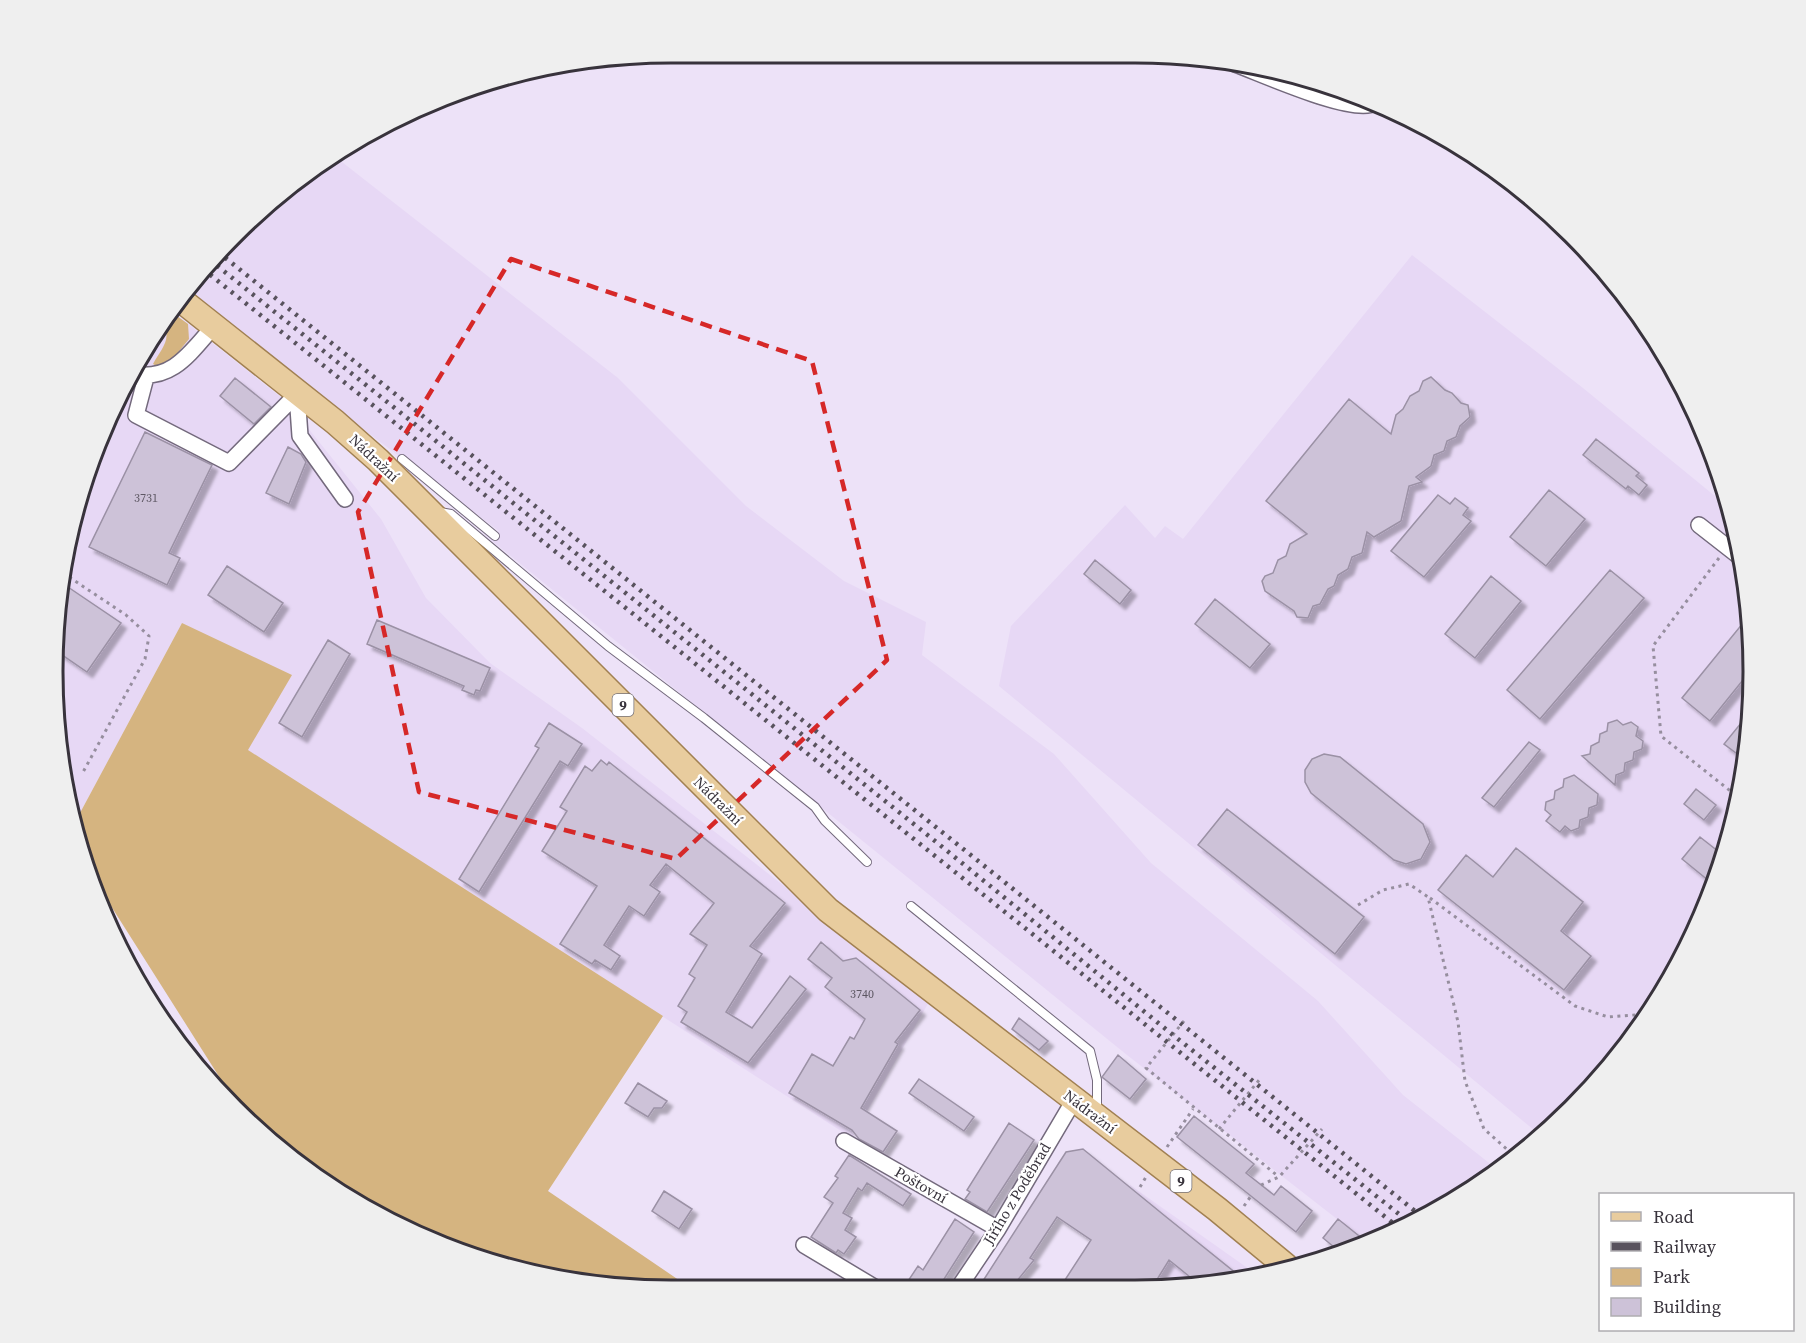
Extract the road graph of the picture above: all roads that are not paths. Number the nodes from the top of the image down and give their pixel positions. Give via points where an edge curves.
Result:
1 (1282, 82) edge
2 (1364, 108) edge
3 (187, 304) edge
4 (214, 326) junction
5 (141, 375) edge
6 (139, 379) edge
7 (297, 394) junction
8 (402, 459) dead end
9 (345, 499) dead end
10 (434, 500) junction
11 (1699, 525) dead end
12 (495, 536) dead end
13 (1730, 549) edge
14 (867, 862) dead end
15 (910, 906) dead end
16 (1074, 1100) junction
17 (1097, 1118) junction
18 (844, 1141) dead end
19 (998, 1229) junction
20 (804, 1245) dead end
21 (1281, 1262) edge
22 (862, 1280) edge
23 (964, 1280) edge

1 - 2 street via 1344,105
3 - 4 main road, Nádražní / 9
4 - 5 street via 173,370
4 - 7 main road, Nádražní / 9
6 - 7 street via 136,416 229,463
7 - 9 street via 300,436
7 - 10 main road, Nádražní / 9
8 - 10 lane
10 - 12 lane
10 - 14 lane via 608,646 815,807
10 - 16 main road, Nádražní / 9 via 828,910
11 - 13 street
15 - 17 lane via 1090,1051 1097,1080
16 - 17 main road, Nádražní / 9
16 - 19 street, Jiřího z Poděbrad
17 - 21 main road, Nádražní / 9
18 - 19 street, Poštovní
19 - 23 street, Jiřího z Poděbrad
20 - 22 street

